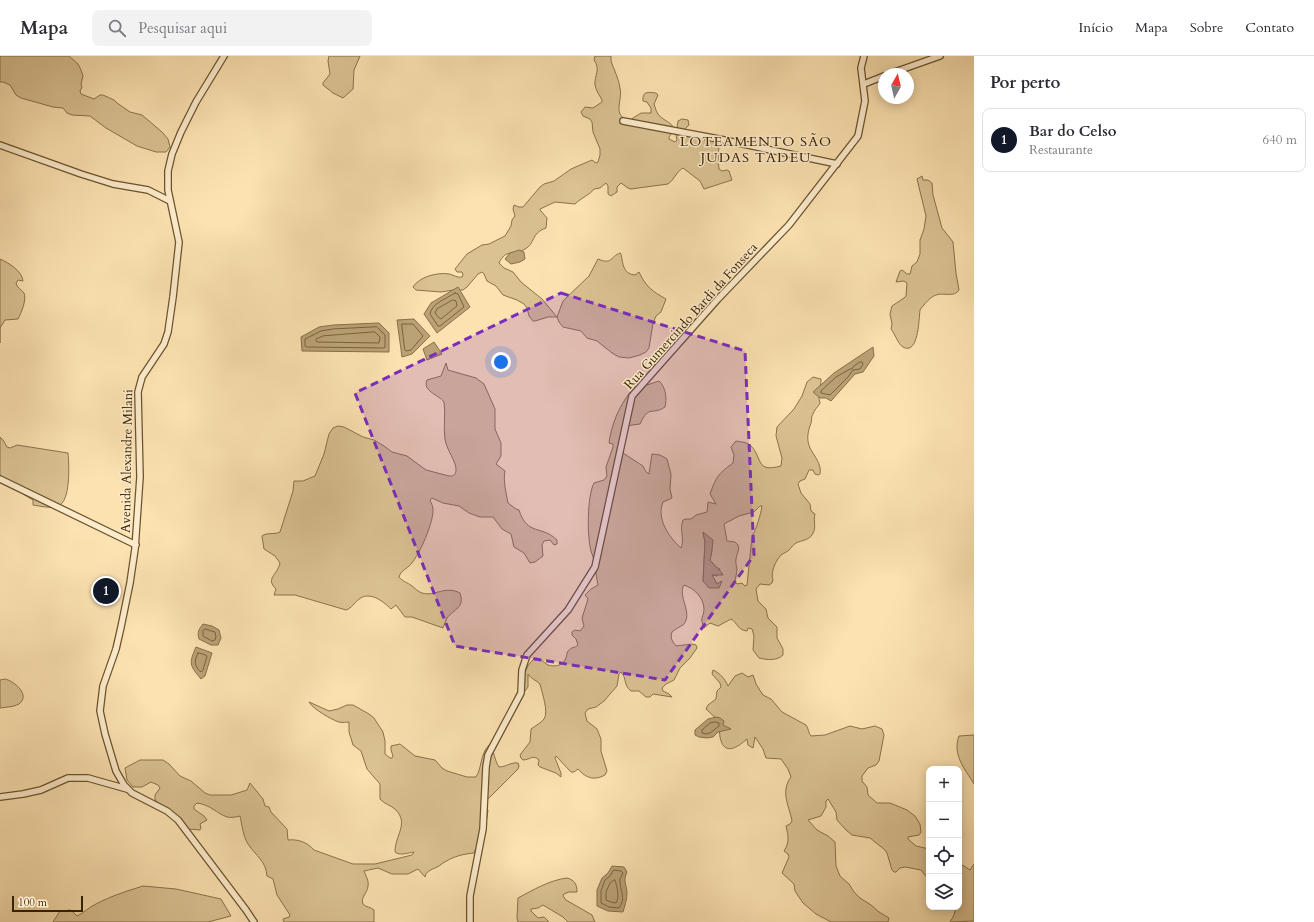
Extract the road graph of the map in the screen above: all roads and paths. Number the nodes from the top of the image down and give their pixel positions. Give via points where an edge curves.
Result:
1 (224, 56) edge
2 (864, 56) edge
3 (940, 56) edge
4 (906, 68) edge
5 (878, 78) edge
6 (864, 84) junction
7 (623, 120) dead end
8 (0, 145) edge
9 (837, 164) junction
10 (170, 201) junction
11 (0, 479) edge
12 (136, 545) junction
13 (128, 789) junction
14 (0, 797) edge
15 (254, 922) edge
16 (470, 922) edge

1 - 10 street, Avenida Alexandre Milani via 196,102 172,154 168,171
2 - 6 street, Rua Gumercindo Bardi da Fonseca via 861,68
3 - 4 street
5 - 6 street
6 - 9 street, Rua Gumercindo Bardi da Fonseca via 865,101 858,136
7 - 9 street
8 - 10 street via 113,184 148,190
9 - 16 street, Rua Gumercindo Bardi da Fonseca via 789,225 718,299 632,396 595,567 568,610 527,655 522,670 521,693 488,755 482,833 470,896
10 - 12 street, Avenida Alexandre Milani via 178,235 178,250 167,338 142,377 138,392 140,477
11 - 12 street
12 - 13 street, Avenida Alexandre Milani via 116,649 101,694 100,711 116,771
13 - 14 street via 88,778 68,778 41,790
13 - 15 street, Avenida Alexandre Milani via 178,820

